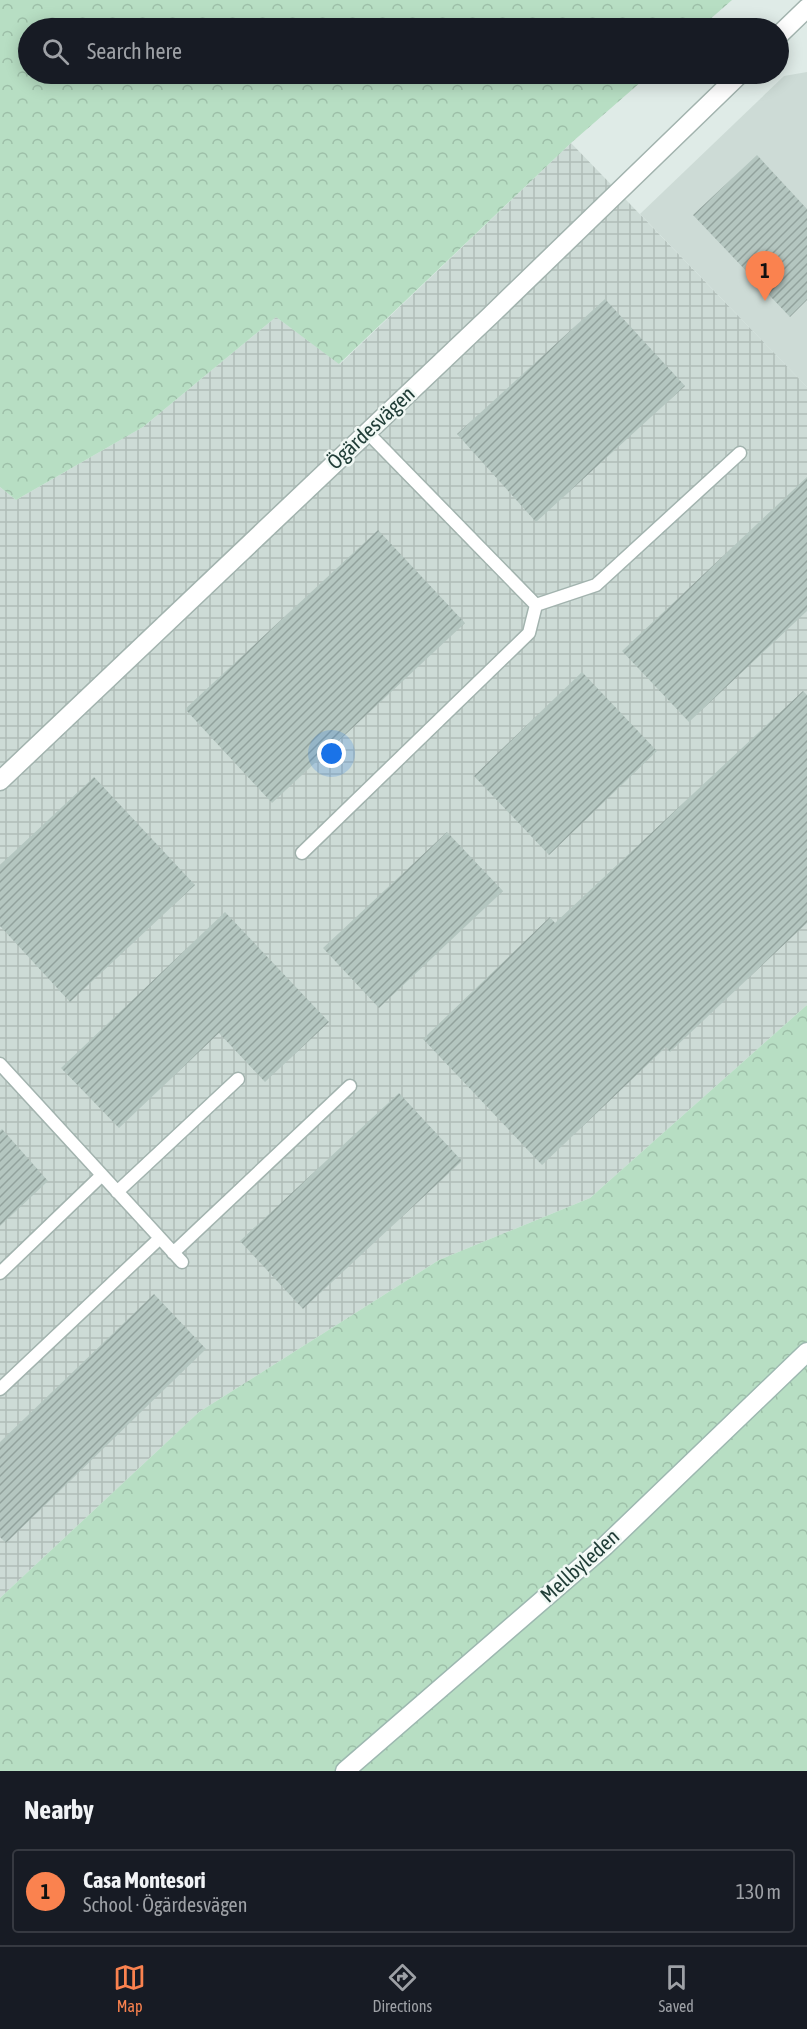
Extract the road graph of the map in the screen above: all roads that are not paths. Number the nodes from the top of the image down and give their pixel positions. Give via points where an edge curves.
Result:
1 (807, 9) edge
2 (789, 26) edge
3 (730, 84) edge
4 (367, 432) junction
5 (740, 453) dead end
6 (536, 605) junction
7 (0, 781) edge
8 (302, 853) dead end
9 (0, 1064) edge
10 (238, 1079) dead end
11 (350, 1086) dead end
12 (102, 1175) junction
13 (117, 1192) junction
14 (160, 1238) junction
15 (0, 1273) edge
16 (807, 1352) edge
17 (0, 1389) edge
18 (345, 1771) edge

1 - 2 street
3 - 4 street, Ögärdesvägen
4 - 6 lane
4 - 7 street, Ögärdesvägen
5 - 6 lane via 596,585
6 - 8 lane via 529,633
9 - 12 lane
10 - 13 lane
11 - 14 lane via 177,1258
12 - 13 lane
12 - 15 lane
13 - 14 lane
14 - 17 lane
16 - 18 street, Mellbyleden via 604,1546

